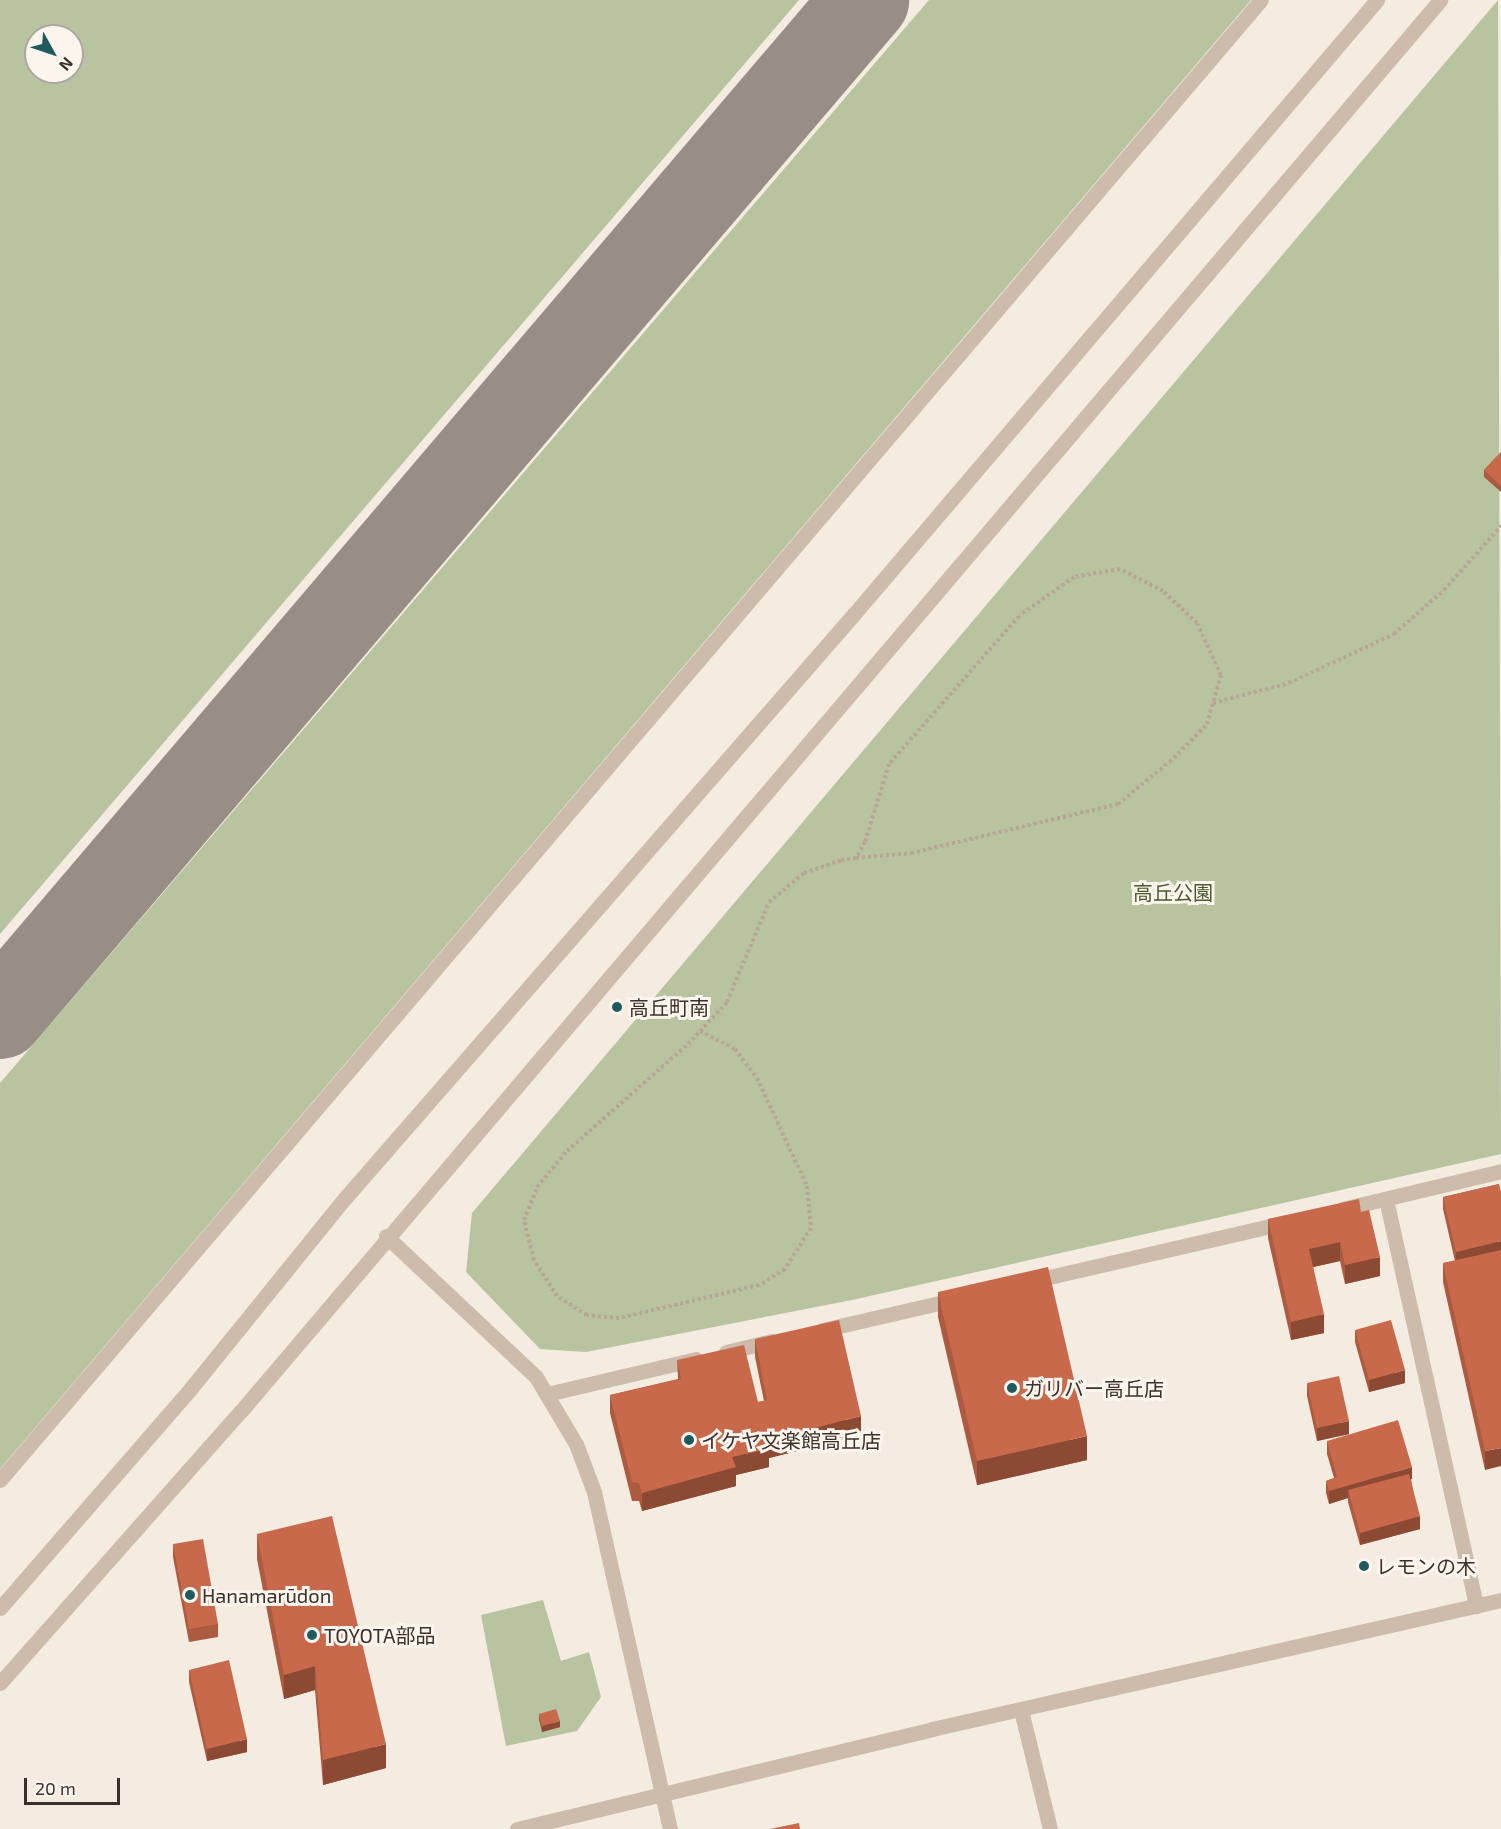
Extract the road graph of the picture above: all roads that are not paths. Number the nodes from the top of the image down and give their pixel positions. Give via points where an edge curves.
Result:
1 (1261, 0) edge
2 (1377, 0) edge
3 (1440, 0) edge
4 (1501, 1171) edge
5 (1386, 1199) junction
6 (1328, 1212) edge
7 (1305, 1218) edge
8 (386, 1236) junction
9 (1013, 1286) edge
10 (967, 1296) edge
11 (547, 1394) junction
12 (0, 1480) edge
13 (1501, 1600) edge
14 (1476, 1606) junction
15 (0, 1608) edge
16 (0, 1683) edge
17 (1021, 1710) junction
18 (662, 1792) junction
19 (517, 1829) edge
20 (670, 1829) edge
21 (1050, 1829) edge

1 - 12 street
2 - 15 street via 862,605 345,1198 190,1388
3 - 8 street
4 - 5 street
5 - 6 street
5 - 14 street
7 - 9 street
8 - 11 street via 506,1345
8 - 16 street via 241,1411
10 - 11 street
11 - 18 street via 576,1444 594,1492
13 - 14 street
14 - 17 street
17 - 18 street
17 - 21 street
18 - 19 street
18 - 20 street

